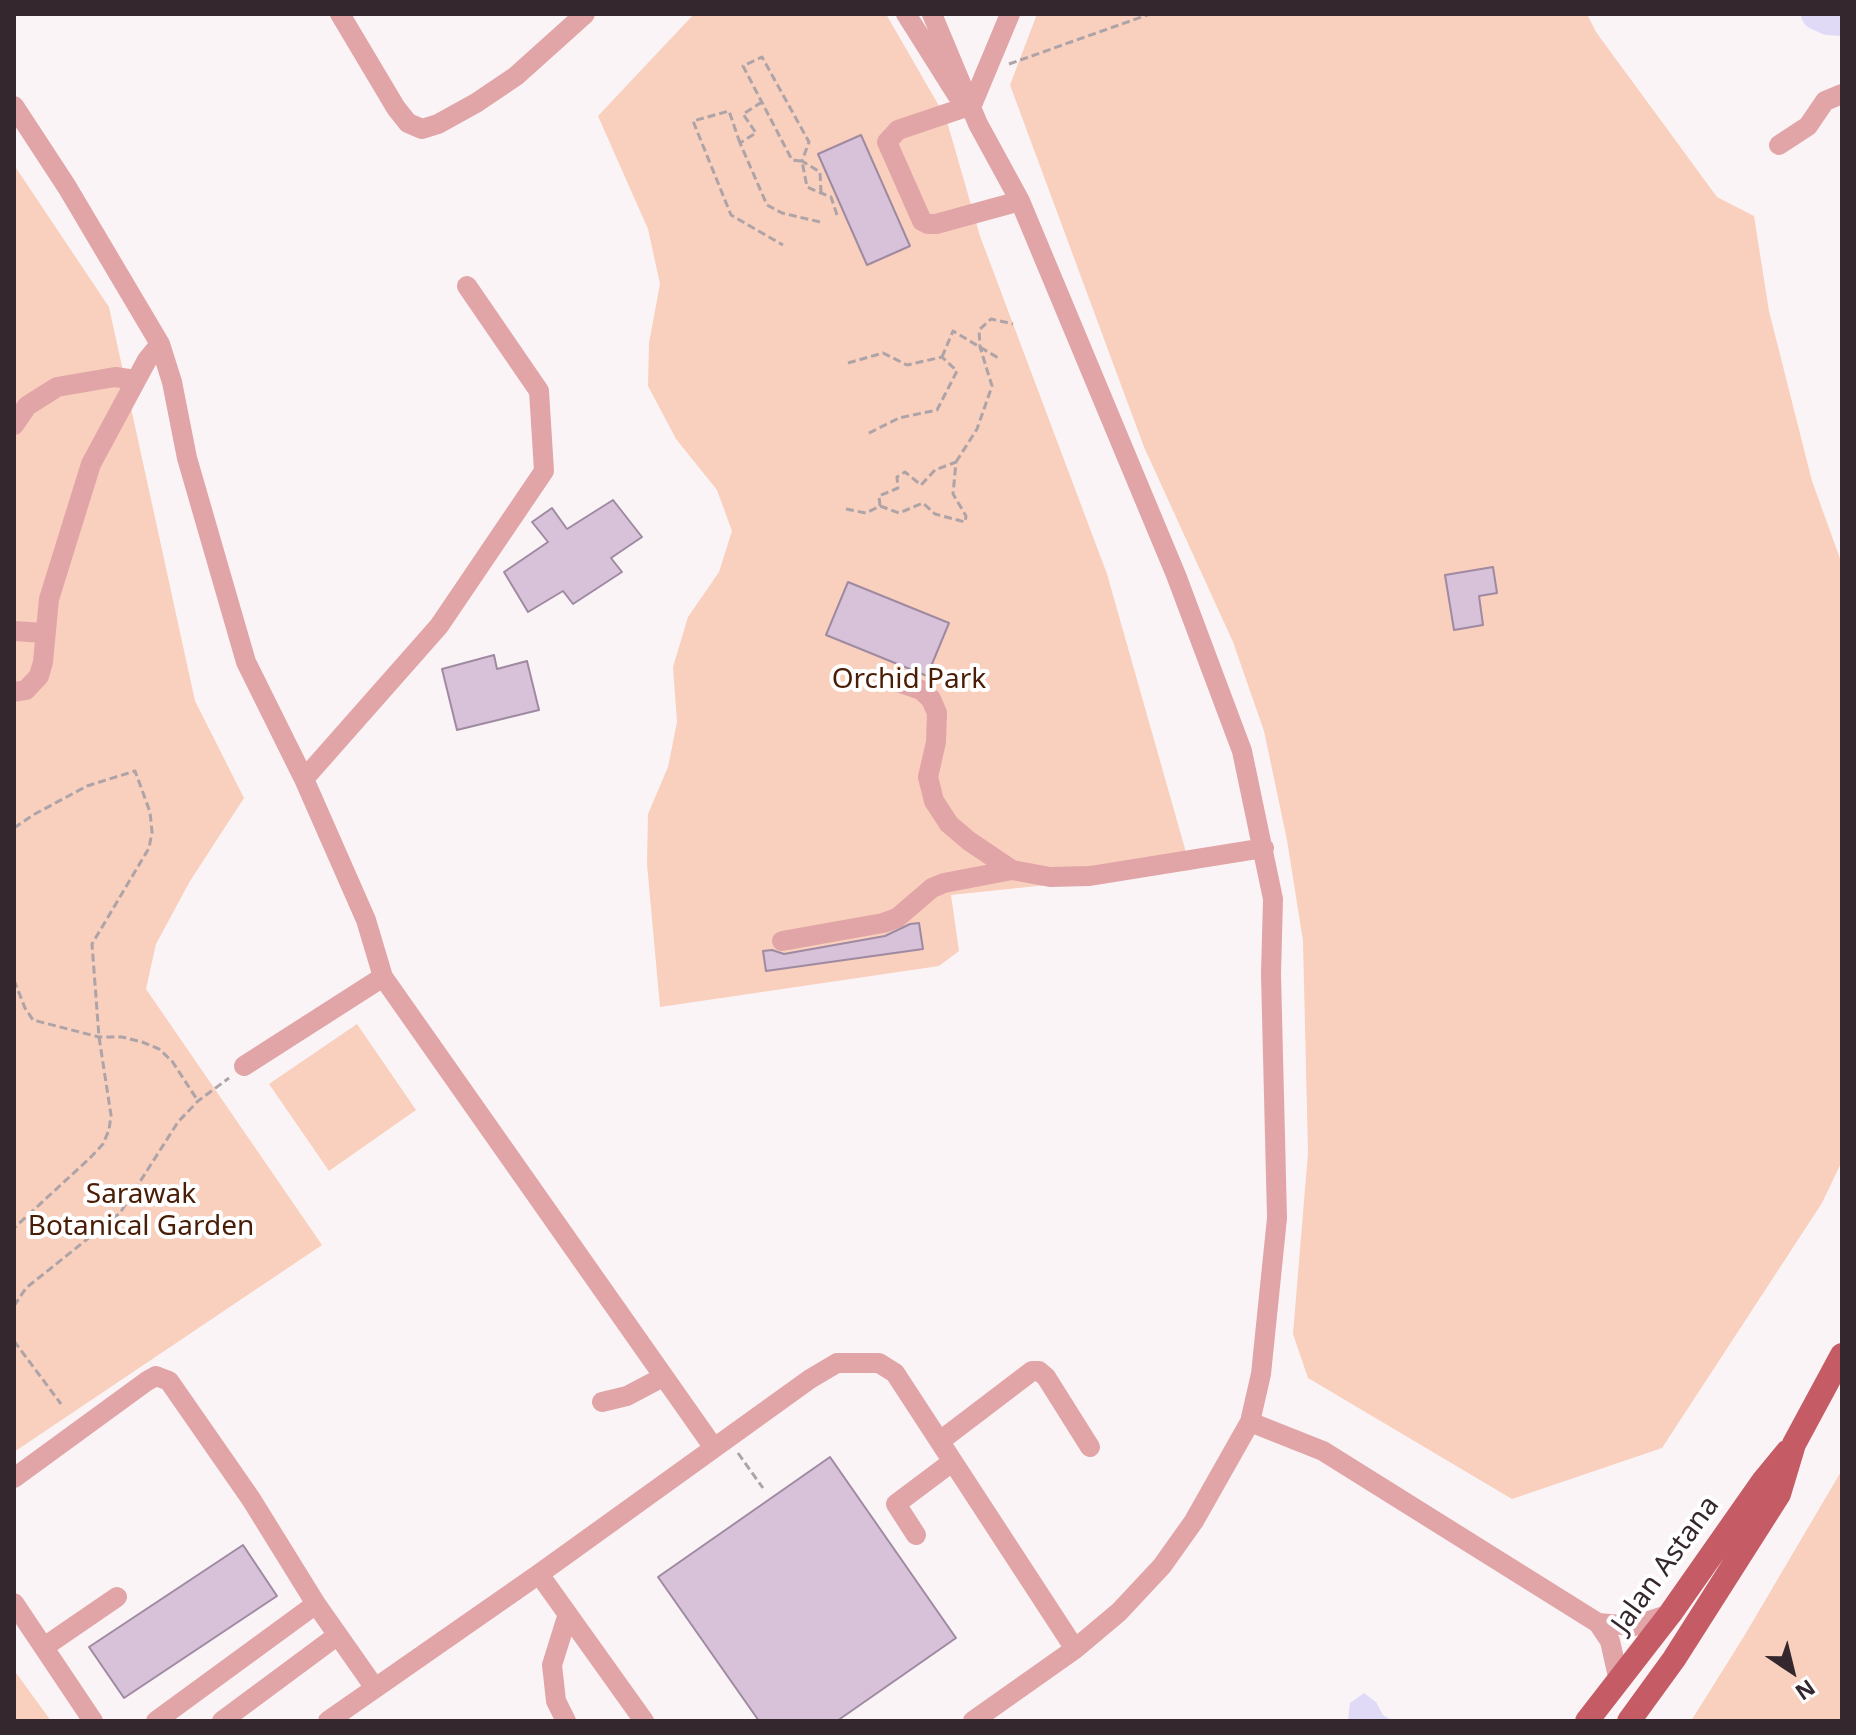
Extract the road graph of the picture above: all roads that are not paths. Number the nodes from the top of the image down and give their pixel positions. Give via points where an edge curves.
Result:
1 (340, 14) edge
2 (585, 14) edge
3 (906, 14) edge
4 (932, 14) edge
5 (1010, 14) edge
6 (1842, 94) edge
7 (14, 106) edge
8 (971, 112) junction
9 (1779, 145) dead end
10 (1020, 201) junction
11 (467, 286) dead end
12 (160, 344) junction
13 (136, 380) junction
14 (14, 425) edge
15 (14, 631) edge
16 (44, 633) junction
17 (898, 682) dead end
18 (14, 692) edge
19 (304, 779) junction
20 (1264, 848) junction
21 (1012, 870) junction
22 (782, 941) dead end
23 (383, 977) junction
24 (244, 1066) road end
25 (1842, 1355) edge
26 (663, 1377) junction
27 (602, 1402) dead end
28 (1250, 1422) junction
29 (940, 1441) junction
30 (721, 1444) junction
31 (1794, 1444) junction
32 (1090, 1447) dead end
33 (952, 1462) junction
34 (14, 1478) edge
35 (916, 1535) dead end
36 (539, 1574) junction
37 (117, 1597) dead end
38 (14, 1603) edge
39 (316, 1604) junction
40 (1670, 1614) junction
41 (567, 1617) junction
42 (1598, 1623) junction
43 (338, 1635) junction
44 (44, 1647) junction
45 (1075, 1649) junction
46 (1619, 1681) junction
47 (375, 1688) junction
48 (999, 1712) edge
49 (1631, 1720) edge
50 (93, 1721) edge
51 (156, 1721) edge
52 (222, 1721) edge
53 (328, 1721) edge
54 (566, 1721) edge
55 (644, 1721) edge
56 (973, 1721) edge
57 (1587, 1721) edge

1 - 2 street via 396,108 408,123 422,129 506,83
3 - 8 street
4 - 8 street
5 - 8 street
6 - 9 street via 1799,122
7 - 12 street
8 - 10 street
8 - 10 street via 898,130 887,142 922,221 936,224
10 - 20 street via 1221,691 1242,751
11 - 19 street via 539,391 544,471 439,626
12 - 13 street
12 - 19 street via 246,662
13 - 14 street via 115,377 57,387 27,406
13 - 16 street via 91,464 49,599
15 - 16 street
16 - 18 street via 39,676 26,690
17 - 21 street via 921,690 937,713 928,777 934,801 959,833
19 - 23 street via 366,920
20 - 21 street via 1090,876 1050,877
20 - 28 street via 1273,899 1277,1218 1261,1374
21 - 22 street via 944,883 883,923
23 - 24 street
23 - 26 street
25 - 31 main road, Jalan Astana
26 - 27 street
26 - 30 street
28 - 42 street via 1323,1451
28 - 45 street via 1162,1566
29 - 30 street via 895,1373 879,1363 857,1362 837,1363 810,1379
29 - 32 street via 1032,1371 1039,1371
29 - 33 street
30 - 36 street
31 - 40 main road, Jalan Astana
31 - 49 main road, Jalan Astana via 1779,1494
33 - 35 street via 896,1504
33 - 45 street
34 - 39 street via 147,1381 156,1376 169,1381
36 - 41 street
36 - 47 street
37 - 44 street
38 - 44 street
39 - 43 street
39 - 51 street
40 - 42 street via 1634,1626
40 - 46 main road, Jalan Astana
41 - 54 street via 552,1665 556,1701
41 - 55 street
42 - 46 street via 1610,1641
43 - 47 street
43 - 52 street
44 - 50 street
45 - 48 street
46 - 57 main road, Jalan Astana
47 - 53 street
48 - 56 street

